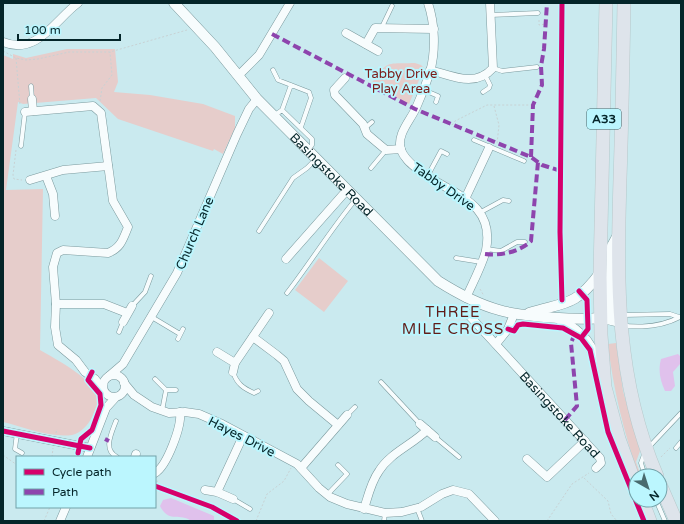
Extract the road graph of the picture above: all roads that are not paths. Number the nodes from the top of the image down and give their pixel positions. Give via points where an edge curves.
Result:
1 (78, 3) edge
2 (174, 3) edge
3 (290, 3) edge
4 (428, 3) edge
5 (490, 3) edge
6 (606, 3) edge
7 (624, 3) edge
8 (392, 6) dead end
9 (538, 13) road end
10 (490, 15) junction
11 (381, 29) junction
12 (434, 29) junction
13 (346, 33) dead end
14 (3, 42) edge
15 (366, 44) junction
16 (378, 51) dead end
17 (537, 67) dead end
18 (493, 68) junction
19 (273, 70) dead end
20 (430, 70) junction
21 (485, 74) junction
22 (239, 75) junction
23 (345, 78) dead end
24 (291, 85) junction
25 (31, 86) dead end
26 (424, 90) junction
27 (483, 92) dead end
28 (257, 99) junction
29 (32, 100) joint
30 (436, 102) dead end
31 (29, 111) junction
32 (278, 113) junction
33 (372, 122) dead end
34 (300, 127) junction
35 (365, 128) junction
36 (474, 140) dead end
37 (21, 146) dead end
38 (493, 146) junction
39 (401, 148) junction
40 (307, 150) junction
41 (386, 150) junction
42 (447, 154) dead end
43 (316, 160) junction
44 (524, 161) dead end
45 (108, 166) junction
46 (371, 168) dead end
47 (46, 176) junction
48 (427, 177) junction
49 (30, 180) dead end
50 (347, 190) junction
51 (356, 198) junction
52 (465, 199) junction
53 (509, 200) dead end
54 (481, 212) junction
55 (55, 216) dead end
56 (258, 231) dead end
57 (619, 233) junction
58 (525, 242) dead end
59 (486, 249) junction
60 (456, 258) dead end
61 (286, 259) dead end
62 (481, 262) junction
63 (600, 273) junction
64 (151, 276) dead end
65 (287, 293) dead end
66 (466, 298) junction
67 (56, 304) junction
68 (130, 309) junction
69 (466, 312) dead end
70 (269, 313) dead end
71 (514, 314) junction
72 (525, 315) junction
73 (150, 316) junction
74 (680, 317) edge
75 (559, 319) junction
76 (600, 319) junction
77 (620, 321) junction
78 (123, 322) joint
79 (183, 329) dead end
80 (119, 332) dead end
81 (180, 334) junction
82 (252, 337) junction
83 (178, 339) dead end
84 (496, 344) junction
85 (217, 352) dead end
86 (235, 363) junction
87 (123, 364) junction
88 (233, 372) joint
89 (107, 378) junction
90 (94, 379) junction
91 (155, 379) dead end
92 (122, 381) junction
93 (381, 382) dead end
94 (605, 387) junction
95 (166, 390) junction
96 (176, 390) dead end
97 (258, 390) dead end
98 (104, 391) junction
99 (134, 395) junction
100 (118, 396) junction
101 (355, 407) dead end
102 (106, 408) junction
103 (162, 412) junction
104 (180, 412) junction
105 (681, 413) edge
106 (347, 415) joint
107 (116, 422) dead end
108 (338, 424) junction
109 (420, 424) joint
110 (3, 430) edge
111 (427, 430) junction
112 (17, 433) junction
113 (243, 436) junction
114 (434, 437) joint
115 (585, 441) junction
116 (681, 442) edge
117 (674, 447) road end
118 (90, 448) junction
119 (646, 450) junction
120 (22, 452) dead end
121 (87, 456) edge
122 (116, 456) edge
123 (459, 457) dead end
124 (527, 459) dead end
125 (338, 465) dead end
126 (301, 468) junction
127 (596, 468) road end
128 (629, 468) edge
129 (643, 468) edge
130 (654, 468) edge
131 (156, 472) edge
132 (205, 490) dead end
133 (217, 492) junction
134 (327, 495) junction
135 (233, 499) joint
136 (668, 502) edge
137 (66, 508) edge
138 (417, 508) junction
139 (645, 508) edge
140 (659, 508) edge
141 (364, 509) junction
142 (250, 510) dead end
143 (385, 517) edge
144 (60, 521) edge
145 (422, 521) edge
146 (495, 521) edge
147 (650, 521) edge
148 (665, 521) edge
149 (676, 521) edge

1 - 14 street via 55,26 31,42 21,46
2 - 22 street, Basingstoke Road
3 - 22 street via 259,55
4 - 12 street
5 - 10 street
6 - 63 highway, A33
7 - 57 highway, A33
8 - 11 lane
9 - 10 lane
10 - 18 street
11 - 12 street
11 - 15 street via 375,28
12 - 20 street
13 - 15 street
15 - 16 street
17 - 18 lane via 502,71
18 - 21 street
19 - 24 lane via 278,80
20 - 21 street via 472,80
20 - 26 street
21 - 27 lane via 490,85
22 - 28 street, Basingstoke Road
23 - 35 street via 334,90 335,95
24 - 32 lane
24 - 34 lane via 309,92 311,98
25 - 29 lane
26 - 30 lane via 438,96
26 - 39 street via 403,130
28 - 32 street, Basingstoke Road
28 - 73 street, Church Lane via 237,134 177,273
29 - 31 street
31 - 37 lane
31 - 45 street via 93,106 98,109 101,113
32 - 34 lane
32 - 40 street, Basingstoke Road
33 - 35 lane
34 - 40 lane via 312,139 312,145
35 - 41 street via 367,134
36 - 38 lane
38 - 44 lane
38 - 52 street
39 - 41 street
39 - 48 street, Tabby Drive via 405,158
40 - 43 street, Basingstoke Road
41 - 46 lane
42 - 48 lane via 441,151
43 - 50 street, Basingstoke Road
43 - 56 lane via 293,178
45 - 47 street via 63,170
45 - 67 street via 113,202 128,228 120,245 108,253 63,250 57,253 53,267
47 - 49 street
47 - 55 street via 53,194
48 - 52 street, Tabby Drive
50 - 51 street, Basingstoke Road
50 - 61 street
51 - 65 lane
51 - 66 street, Basingstoke Road via 430,274
52 - 54 street, Tabby Drive
53 - 54 lane via 503,200
54 - 59 street, Tabby Drive via 488,233
57 - 76 street via 612,246 610,310
57 - 77 highway, A33
58 - 59 lane via 517,242 501,251
59 - 62 street, Tabby Drive
60 - 62 lane
62 - 66 street, Tabby Drive
63 - 72 street via 574,300
63 - 76 highway, A33
64 - 68 lane via 145,292
66 - 71 street, Basingstoke Road
67 - 68 street via 104,304
67 - 90 street via 55,327 58,345
68 - 78 street
69 - 84 street, Basingstoke Road via 479,320
70 - 82 street
71 - 72 street, Basingstoke Road
71 - 84 street via 508,329
72 - 75 street, Basingstoke Road
73 - 81 lane
73 - 87 street, Church Lane
74 - 77 lane via 670,314
74 - 77 lane via 662,324 643,326
75 - 76 street, Basingstoke Road
75 - 94 street via 575,328 590,344
76 - 77 street, Basingstoke Road
76 - 94 highway, Basingstoke Road / A33
77 - 119 highway, A33 via 626,378
78 - 80 lane
79 - 81 lane
81 - 83 lane
82 - 86 street
82 - 108 street via 284,361 297,389
84 - 115 street, Basingstoke Road
85 - 86 street
86 - 88 street
87 - 89 street, Church Lane
87 - 92 street, Church Lane
88 - 97 lane via 238,384 254,393
89 - 90 street
89 - 92 street via 115,376
89 - 98 street
90 - 98 street
91 - 95 lane
92 - 99 street
92 - 100 street via 124,389
93 - 109 lane
94 - 128 highway, Basingstoke Road / A33
95 - 96 lane
95 - 103 lane
98 - 100 street
98 - 102 street
99 - 100 street
99 - 103 street
100 - 102 street
101 - 106 lane
102 - 118 street
103 - 104 street, Hayes Drive
104 - 113 street, Hayes Drive via 199,414
104 - 131 street via 178,434
105 - 119 lane
106 - 108 street
107 - 122 lane via 109,441 109,450
108 - 126 street
109 - 111 street
110 - 112 street
111 - 114 street
111 - 141 street via 420,438 389,459 379,470
112 - 118 street
112 - 120 lane via 15,449
113 - 126 street, Hayes Drive
113 - 133 street
114 - 123 lane
115 - 124 street via 547,477
115 - 127 street, Basingstoke Road via 600,458 601,463
116 - 117 lane
118 - 121 street
119 - 129 lane via 641,463
119 - 130 highway, A33
125 - 134 lane via 347,474
126 - 134 street, Hayes Drive
132 - 133 street
133 - 135 street
134 - 141 street, Hayes Drive
135 - 142 lane
136 - 149 highway
137 - 144 street
138 - 143 street, Hayes Drive
138 - 145 lane
138 - 146 street, Hayes Drive via 442,494 453,490 462,491 469,494
139 - 147 highway
140 - 148 lane
141 - 143 street, Hayes Drive

